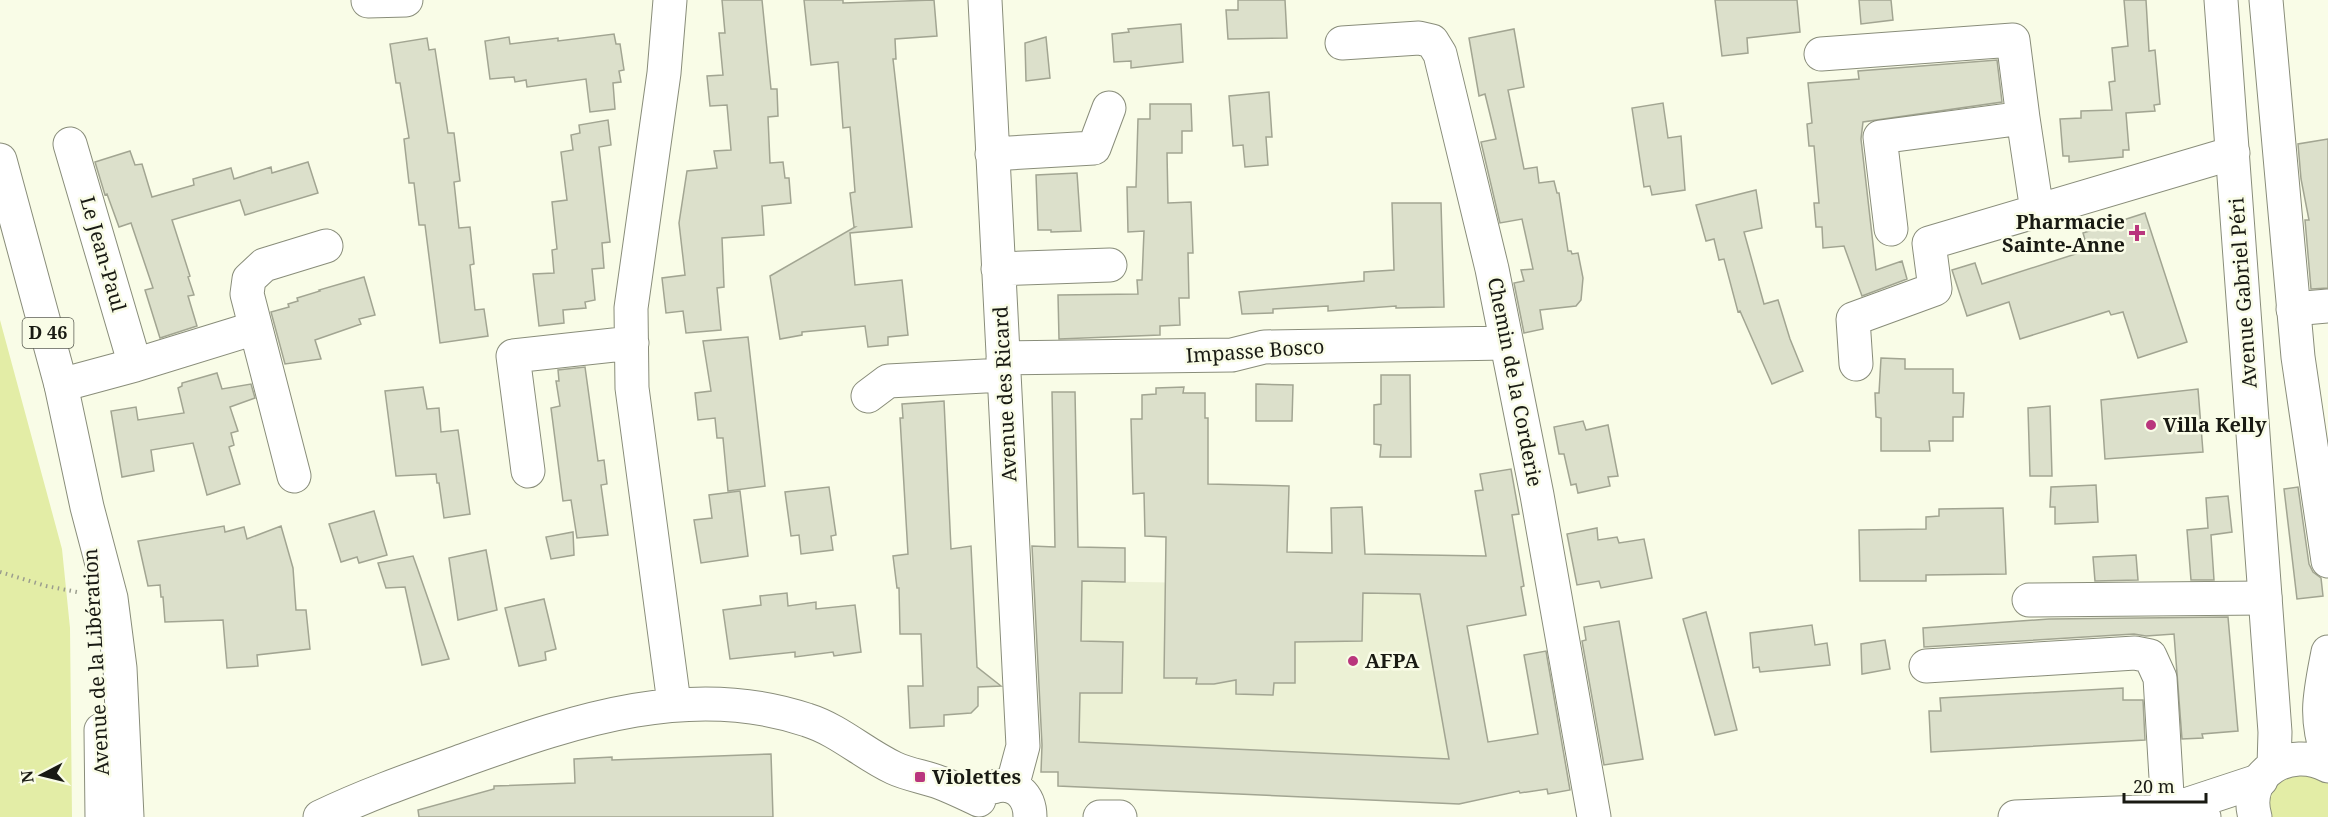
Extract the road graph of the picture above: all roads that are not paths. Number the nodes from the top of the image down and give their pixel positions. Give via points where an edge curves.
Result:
1 (406, 0) edge
2 (670, 0) edge
3 (985, 0) edge
4 (2221, 0) edge
5 (2266, 0) edge
6 (368, 1) edge
7 (1342, 43) dead end
8 (1821, 54) dead end
9 (1109, 108) dead end
10 (2023, 118) junction
11 (70, 144) dead end
12 (2233, 153) junction
13 (992, 154) junction
14 (0, 160) edge
15 (2037, 211) junction
16 (1891, 229) dead end
17 (326, 246) dead end
18 (1110, 265) dead end
19 (998, 269) junction
20 (2328, 306) edge
21 (2294, 309) junction
22 (255, 328) junction
23 (632, 343) junction
24 (1506, 343) junction
25 (1856, 364) dead end
26 (135, 365) junction
27 (1004, 366) junction
28 (61, 385) junction
29 (868, 396) dead end
30 (528, 471) dead end
31 (294, 476) dead end
32 (87, 507) junction
33 (2325, 518) edge
34 (2328, 561) edge
35 (2265, 598) junction
36 (2029, 600) dead end
37 (2328, 652) edge
38 (1926, 666) dead end
39 (674, 704) junction
40 (2328, 757) edge
41 (2328, 766) edge
42 (2268, 773) junction
43 (1012, 786) junction
44 (977, 809) edge
45 (2167, 814) edge
46 (122, 815) edge
47 (320, 817) edge
48 (1030, 817) edge
49 (1100, 817) edge
50 (1120, 817) edge
51 (1594, 817) edge
52 (2015, 817) edge
53 (2204, 817) edge
54 (2255, 817) edge

1 - 6 street
2 - 23 street via 664,73 631,308
3 - 13 street, Avenue des Ricard
4 - 12 street, Avenue Gabriel Péri
5 - 21 street
7 - 24 street, Chemin de la Corderie via 1419,38 1432,41 1440,54
8 - 10 street via 2013,40
9 - 13 street via 1094,148
10 - 15 street
10 - 16 street via 1880,137
11 - 26 street, Le Jean-Paul
12 - 15 street
12 - 35 street, Avenue Gabriel Péri
13 - 19 street, Avenue des Ricard
14 - 28 street, Avenue de la Libération / D 46
15 - 25 street via 1929,243 1935,289 1852,319
17 - 22 street via 264,265 249,279 247,294
18 - 19 street
19 - 27 street, Avenue des Ricard
20 - 21 street
21 - 33 street via 2304,410
22 - 26 street
22 - 31 street
23 - 30 street via 513,356
23 - 39 street via 632,388
24 - 27 street, Impasse Bosco via 1264,346 1232,355
24 - 51 street, Chemin de la Corderie
26 - 28 street
27 - 29 street, Impasse Bosco via 888,381
27 - 43 street, Avenue des Ricard via 1023,746
28 - 32 street, Avenue de la Libération / D 46
32 - 46 street, Avenue de la Libération / D 46 via 100,670
32 - 46 street, Avenue de la Libération / D 46 via 107,581 120,668
33 - 34 street
35 - 36 street
35 - 42 street, Avenue Gabriel Péri via 2275,732
37 - 40 street via 2319,713 2320,733
38 - 45 street via 2135,653 2150,656 2160,678
39 - 44 street via 769,710 808,720 895,768 940,783
39 - 47 street via 593,718 540,733 368,794
41 - 42 street via 2304,757 2288,759
42 - 45 street
42 - 54 street, Avenue Gabriel Péri via 2254,795
43 - 44 street via 989,788
43 - 48 street via 1027,799
45 - 52 street
45 - 53 street
49 - 50 street

